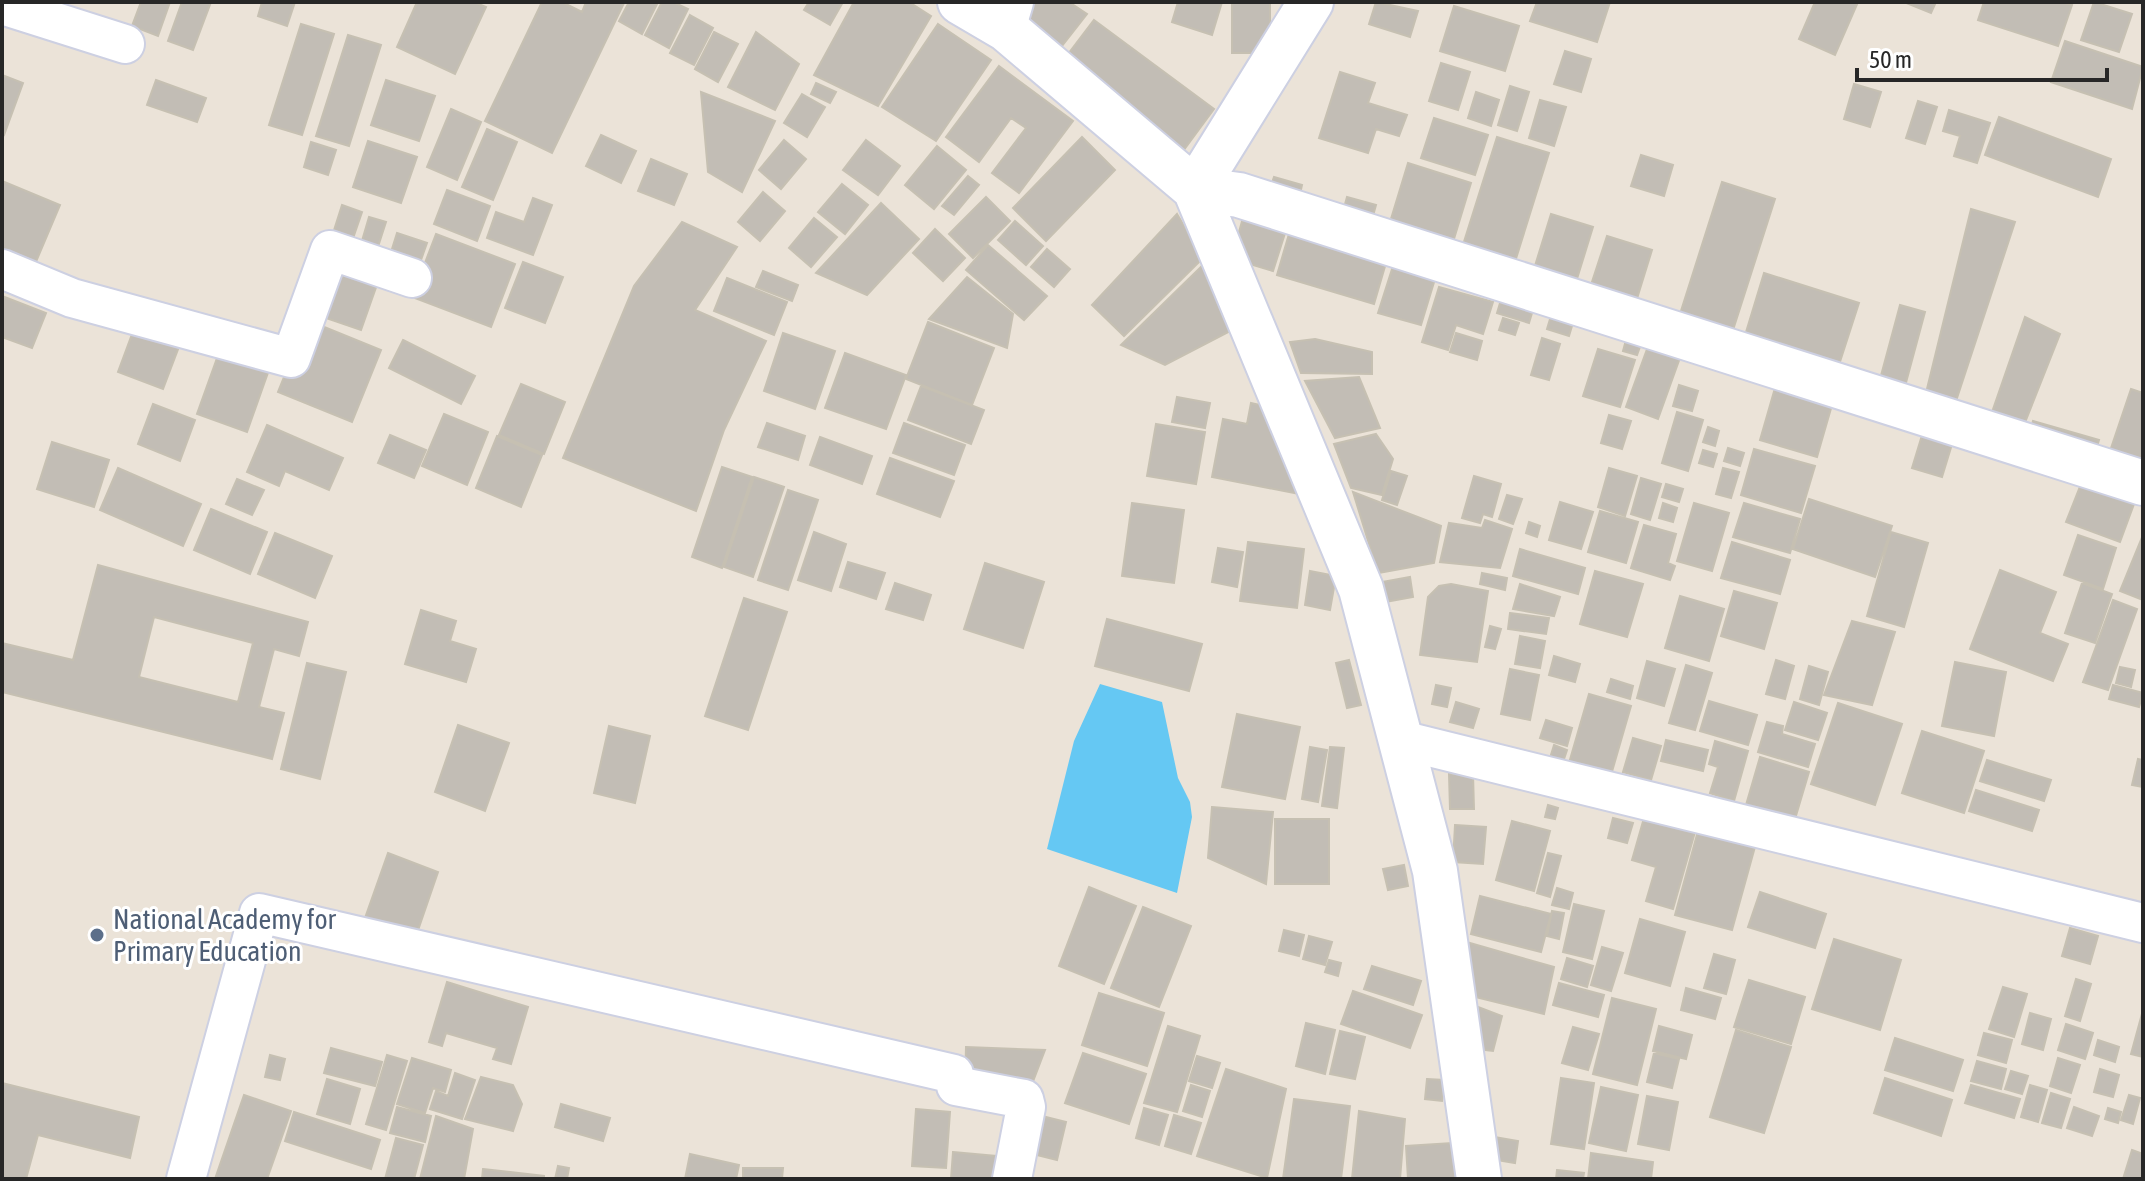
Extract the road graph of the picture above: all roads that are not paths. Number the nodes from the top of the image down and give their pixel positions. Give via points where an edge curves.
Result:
1 (960, 2) edge
2 (1311, 2) edge
3 (2, 5) edge
4 (1010, 16) edge
5 (125, 44) dead end
6 (1195, 189) junction
7 (2, 269) edge
8 (412, 278) dead end
9 (2143, 483) edge
10 (1401, 740) junction
11 (2143, 923) edge
12 (186, 1179) edge
13 (1012, 1179) edge
14 (1479, 1179) edge

1 - 4 street
2 - 6 street
3 - 5 street
4 - 6 street
6 - 9 street via 1239,195
6 - 10 street via 1361,589
7 - 8 street via 72,298 291,358 330,250
10 - 11 street
10 - 14 street via 1435,871
12 - 13 street via 259,913 954,1074 956,1086 1024,1099

